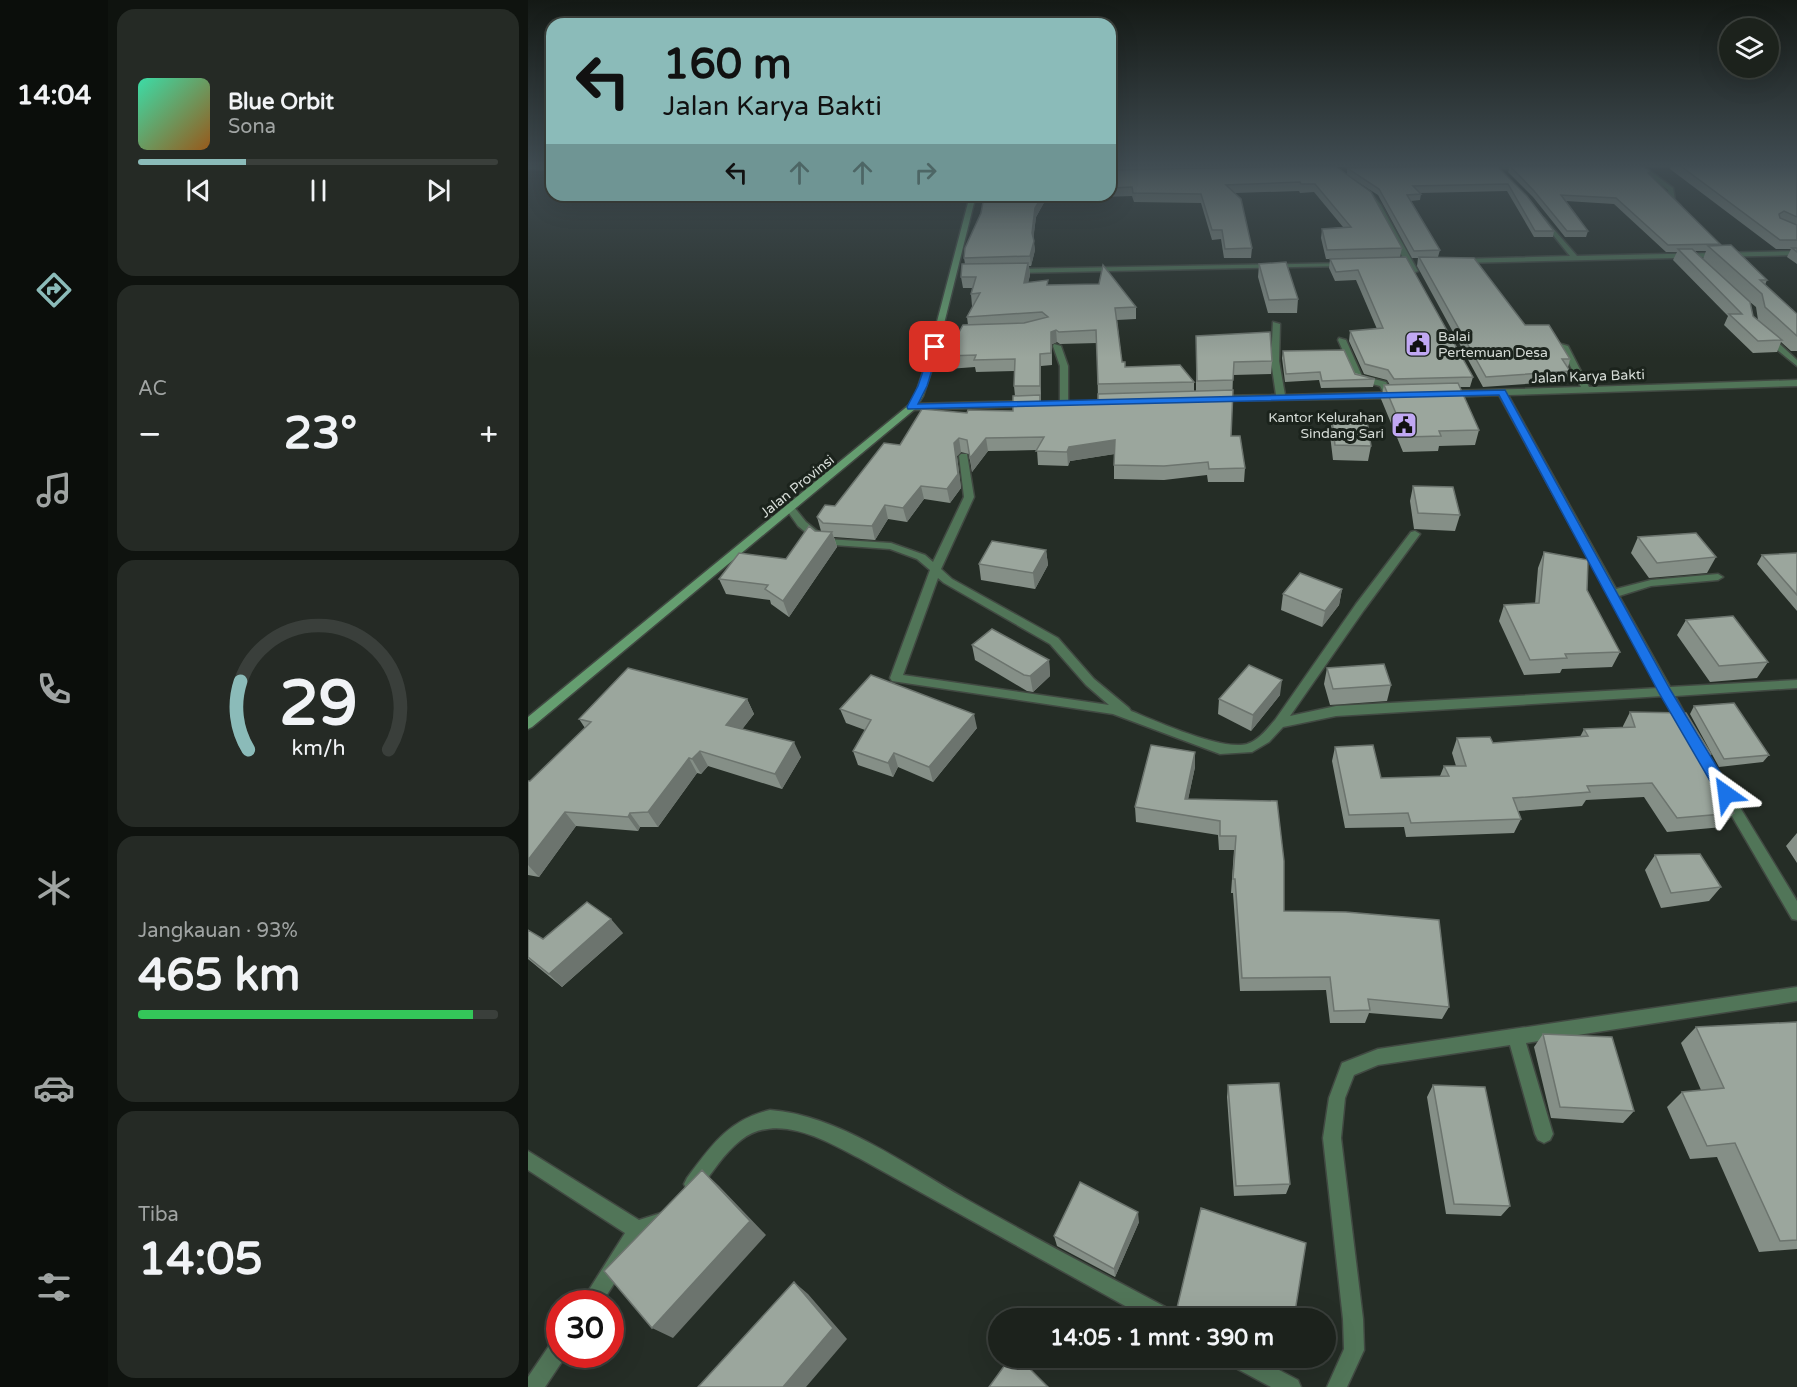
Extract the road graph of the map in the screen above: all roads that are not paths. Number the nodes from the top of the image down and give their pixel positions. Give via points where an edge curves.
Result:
1 (966, 229) edge
2 (1391, 229) edge
3 (1551, 229) edge
4 (1720, 246) edge
5 (1797, 253) edge
6 (1728, 254) junction
7 (1690, 255) junction
8 (1576, 259) junction
9 (1409, 262) junction
10 (1420, 262) edge
11 (1452, 262) edge
12 (1697, 262) edge
13 (1398, 263) edge
14 (1352, 264) edge
15 (1001, 271) edge
16 (1420, 283) edge
17 (1276, 324) dead end
18 (1759, 330) edge
19 (982, 333) edge
20 (938, 334) junction
21 (1342, 340) dead end
22 (1057, 346) edge
23 (1564, 346) edge
24 (1797, 364) edge
25 (1474, 383) edge
26 (1797, 383) edge
27 (1586, 389) junction
28 (1502, 392) junction
29 (1480, 393) junction
30 (1434, 394) edge
31 (1389, 395) junction
32 (1412, 395) edge
33 (1281, 397) junction
34 (1201, 399) edge
35 (1053, 403) edge
36 (1064, 403) junction
37 (1076, 403) edge
38 (1041, 404) edge
39 (912, 407) junction
40 (964, 456) dead end
41 (791, 509) junction
42 (1415, 534) dead end
43 (935, 570) junction
44 (1718, 577) dead end
45 (1612, 594) junction
46 (1797, 684) edge
47 (1666, 693) junction
48 (1130, 714) junction
49 (1279, 723) junction
50 (528, 724) edge
51 (1797, 914) edge
52 (1797, 994) edge
53 (1516, 1036) junction
54 (1544, 1134) dead end
55 (528, 1160) edge
56 (638, 1230) junction
57 (598, 1290) edge
58 (1148, 1308) edge
59 (546, 1368) edge
60 (1256, 1368) edge
61 (533, 1387) edge
62 (1291, 1387) edge
63 (1337, 1387) edge

1 - 20 main road, Jalan Provinsi
2 - 9 street
3 - 8 street
4 - 6 street
5 - 6 street
6 - 7 street
7 - 8 street
7 - 12 street
8 - 11 street
9 - 10 street
9 - 13 street
9 - 16 street
14 - 15 street
17 - 33 street via 1275,361
18 - 24 street
19 - 20 street
20 - 39 main road, Jalan Provinsi
21 - 31 street via 1356,374 1383,384
22 - 36 street via 1064,366
23 - 27 street
25 - 29 street
26 - 27 street, Jalan Karya Bakti
27 - 28 street, Jalan Karya Bakti
28 - 29 street, Jalan Karya Bakti
28 - 45 street
29 - 30 street, Jalan Karya Bakti
31 - 32 street
31 - 33 street
33 - 34 street
35 - 36 street
36 - 37 street
38 - 39 street
39 - 41 main road, Jalan Provinsi
40 - 43 street via 969,497
41 - 43 street via 824,542 891,546 921,557
41 - 50 main road, Jalan Provinsi
42 - 49 street
43 - 48 street via 1054,641 1090,682
43 - 48 street via 896,678
44 - 45 street via 1652,583
45 - 47 street
46 - 47 street
47 - 49 street via 1336,711
47 - 51 street
48 - 49 street via 1220,749 1236,750 1257,745
52 - 53 street
53 - 54 street
53 - 63 street via 1378,1057 1348,1069 1337,1098 1332,1138 1354,1350
55 - 56 street
56 - 57 street
56 - 58 street via 667,1218 738,1130 781,1118 804,1123 870,1154
59 - 61 street
60 - 62 street

